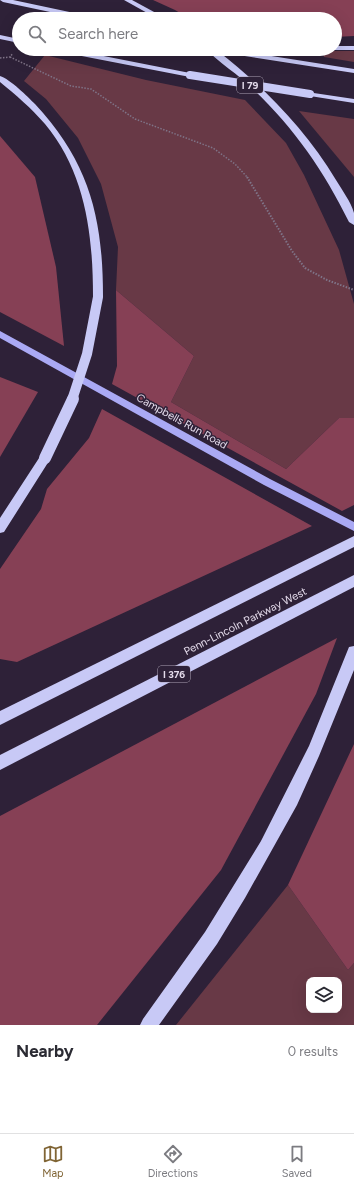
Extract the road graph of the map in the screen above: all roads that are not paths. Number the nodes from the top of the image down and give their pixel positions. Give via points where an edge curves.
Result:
1 (3, 0) edge
2 (127, 0) edge
3 (0, 3) edge
4 (34, 12) edge
5 (60, 12) edge
6 (150, 12) edge
7 (0, 37) edge
8 (12, 40) edge
9 (342, 48) edge
10 (354, 48) edge
11 (92, 56) edge
12 (220, 56) edge
13 (256, 56) edge
14 (354, 71) edge
15 (0, 78) edge
16 (354, 101) edge
17 (354, 222) edge
18 (0, 334) edge
19 (0, 528) edge
20 (354, 528) edge
21 (354, 542) edge
22 (351, 583) edge
23 (354, 652) edge
24 (0, 718) edge
25 (0, 763) edge
26 (149, 1025) edge

1 - 5 highway
2 - 6 highway
3 - 4 highway
7 - 8 highway
9 - 10 highway
11 - 16 highway, I 79, bridge via 190,75
12 - 17 highway via 258,88 294,127 334,182
13 - 14 highway
15 - 19 highway, bridge via 47,122 60,138 80,175 88,195 98,242 100,269 98,297 87,355 77,388 45,458
18 - 20 main road, Campbells Run Road
21 - 24 highway, Penn-Lincoln Parkway West
22 - 25 highway, Penn-Lincoln Parkway West / I 376
23 - 26 highway via 303,778 273,836 197,960

